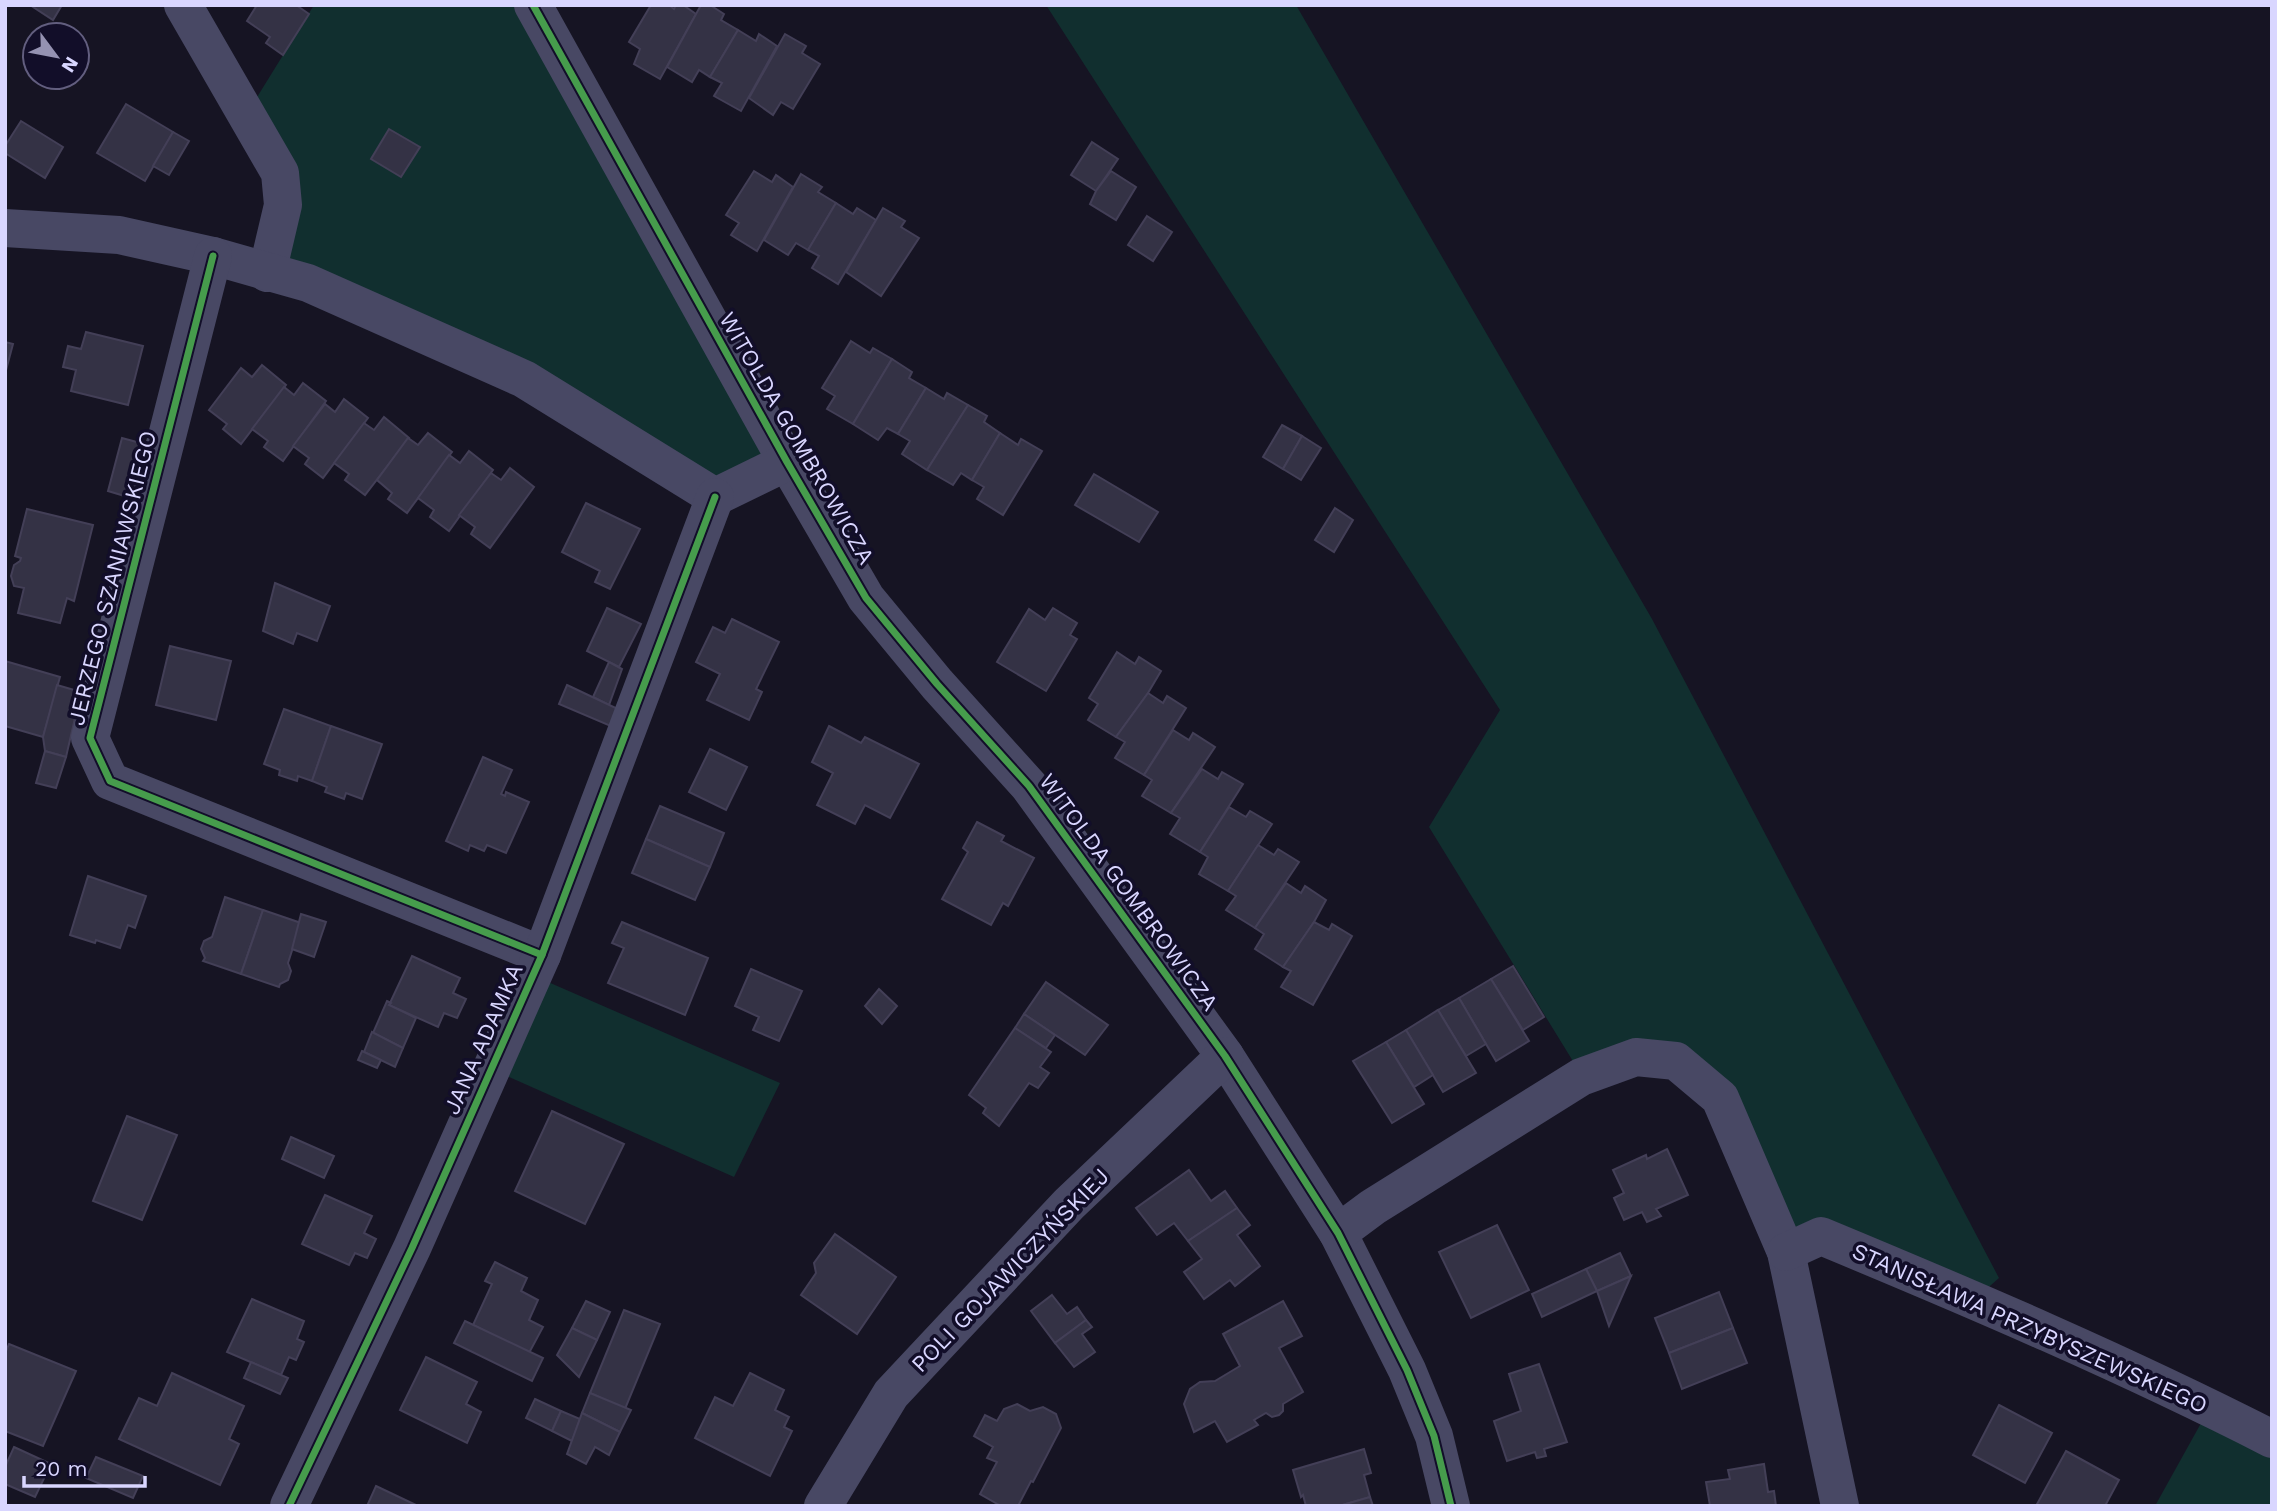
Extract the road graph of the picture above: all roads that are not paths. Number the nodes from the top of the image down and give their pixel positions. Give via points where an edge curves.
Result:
1 (183, 5) edge
2 (533, 5) edge
3 (5, 228) edge
4 (213, 256) junction
5 (267, 273) junction
6 (787, 463) junction
7 (715, 497) junction
8 (542, 955) junction
9 (1225, 1056) junction
10 (1338, 1233) junction
11 (1786, 1252) junction
12 (2272, 1439) edge
13 (289, 1506) edge
14 (823, 1506) edge
15 (1451, 1506) edge
16 (1840, 1506) edge

1 - 5 street via 280,173 282,205
2 - 6 street, WITOLDA GOMBROWICZA
3 - 4 street via 119,235
4 - 5 street
4 - 8 street, JERZEGO SZANIAWSKIEGO via 90,738 110,781
5 - 7 street via 307,284 524,379
6 - 7 street
6 - 9 street, WITOLDA GOMBROWICZA via 866,598 1029,786
7 - 8 street, JANA ADAMKA
8 - 13 street, JANA ADAMKA via 412,1248
9 - 10 street, WITOLDA GOMBROWICZA
9 - 14 street, POLI GOJAWICZYŃSKIEJ via 1069,1204 891,1394
10 - 11 street via 1581,1077 1636,1057 1676,1061 1720,1098
10 - 15 street, WITOLDA GOMBROWICZA via 1407,1370 1434,1437
11 - 12 street, STANISŁAWA PRZYBYSZEWSKIEGO via 1821,1236 1975,1300
11 - 16 street

